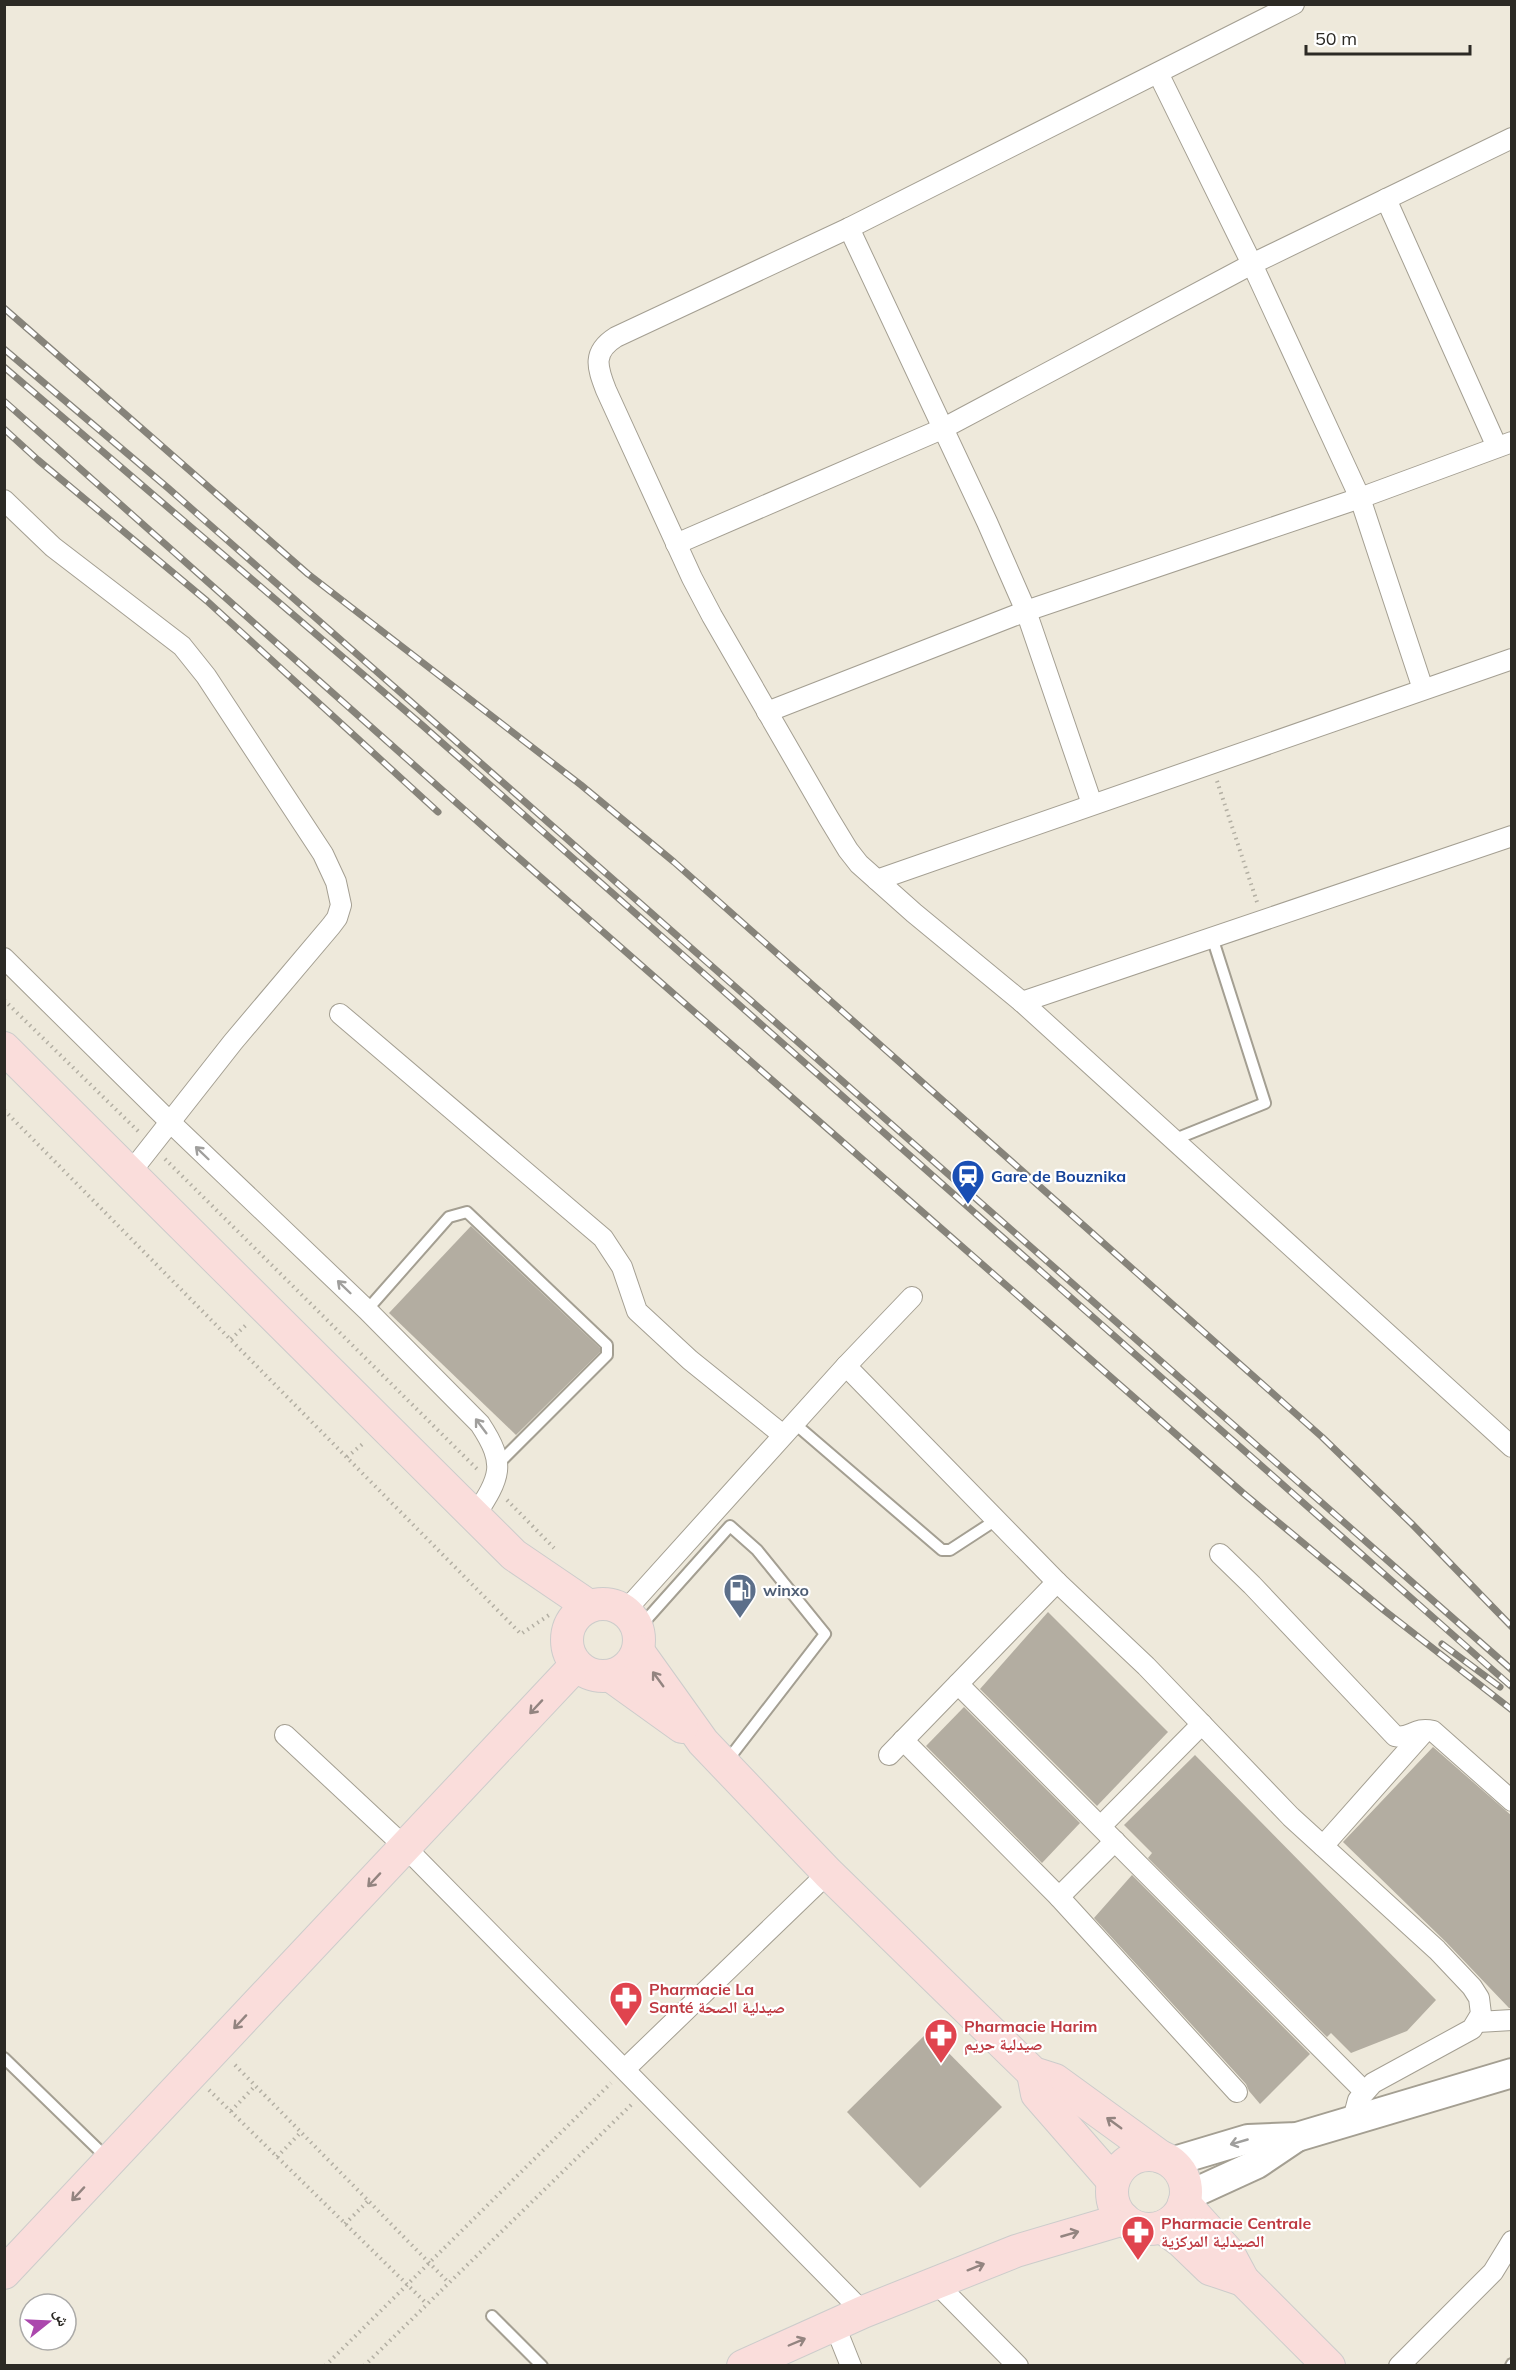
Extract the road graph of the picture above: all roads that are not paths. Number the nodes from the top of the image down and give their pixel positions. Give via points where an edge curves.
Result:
1 (1294, 4) edge
2 (1158, 74) junction
3 (1512, 138) edge
4 (1386, 199) junction
5 (849, 228) junction
6 (1252, 264) junction
7 (942, 429) junction
8 (1504, 445) edge
9 (1360, 498) junction
10 (4, 500) edge
11 (676, 544) junction
12 (1026, 611) junction
13 (1512, 660) edge
14 (1423, 689) junction
15 (767, 712) junction
16 (1092, 804) junction
17 (1512, 836) edge
18 (877, 880) junction
19 (1212, 938) junction
20 (4, 958) edge
21 (1022, 1002) junction
22 (340, 1014) dead end
23 (4, 1048) edge
24 (170, 1122) junction
25 (1173, 1140) junction
26 (130, 1173) junction
27 (912, 1297) dead end
28 (367, 1310) junction
29 (846, 1366) junction
30 (789, 1429) junction
31 (1512, 1447) edge
32 (498, 1463) junction
33 (475, 1516) junction
34 (996, 1520) junction
35 (1220, 1554) dead end
36 (514, 1555) junction
37 (1057, 1582) junction
38 (589, 1606) junction
39 (560, 1623) junction
40 (634, 1630) junction
41 (576, 1665) junction
42 (611, 1676) junction
43 (958, 1684) junction
44 (1202, 1724) junction
45 (1427, 1729) junction
46 (285, 1735) dead end
47 (903, 1740) junction
48 (703, 1742) junction
49 (889, 1755) dead end
50 (724, 1764) junction
51 (1512, 1801) edge
52 (1101, 1826) junction
53 (1115, 1841) junction
54 (405, 1846) junction
55 (1323, 1846) junction
56 (828, 1873) junction
57 (1059, 1898) junction
58 (1512, 2020) edge
59 (1478, 2022) junction
60 (4, 2058) edge
61 (625, 2070) junction
62 (1033, 2073) junction
63 (1512, 2073) edge
64 (1364, 2091) junction
65 (1237, 2092) dead end
66 (1353, 2119) junction
67 (1298, 2137) junction
68 (110, 2160) junction
69 (1166, 2160) junction
70 (1113, 2181) junction
71 (1185, 2200) junction
72 (1124, 2219) junction
73 (1162, 2227) junction
74 (1512, 2241) edge
75 (4, 2273) edge
76 (1243, 2280) junction
77 (936, 2283) junction
78 (863, 2312) junction
79 (492, 2316) dead end
80 (835, 2326) junction
81 (542, 2366) edge
82 (743, 2366) edge
83 (851, 2366) edge
84 (1018, 2366) edge
85 (1329, 2366) edge
86 (1398, 2366) edge

1 - 2 street
2 - 5 street
2 - 6 street
3 - 4 street
4 - 6 street
4 - 8 street
5 - 7 street
5 - 11 street via 622,333 601,349 600,374
6 - 7 street
6 - 9 street
7 - 11 street
7 - 12 street
8 - 9 street
9 - 12 street
9 - 14 street
10 - 24 street via 53,547 182,645 227,705 318,846 340,895 340,911 331,926
11 - 15 street
12 - 15 street
12 - 16 street
13 - 14 street
14 - 16 street
15 - 18 street via 848,850
16 - 18 street
17 - 19 street
18 - 21 street
19 - 21 street
19 - 25 lane via 1265,1103
20 - 24 street
21 - 25 street
22 - 30 street via 603,1238 622,1267 637,1311 690,1360
23 - 26 main road
24 - 26 street
28 -> 24 street
25 - 31 street
26 - 33 main road
27 - 29 street
32 -> 28 street via 480,1424
28 - 32 lane via 450,1217 467,1212 607,1345 607,1355
29 - 30 street
29 - 34 street
30 - 34 lane via 942,1550 950,1550
30 - 40 street
32 - 33 street via 493,1485
33 - 36 main road
34 - 37 street
35 - 45 street via 1395,1736 1405,1737
36 - 38 main road
36 - 39 main road
37 - 43 street
37 - 44 street
38 - 39 main road via 571,1622
38 - 40 main road via 608,1604
39 - 41 main road
40 - 42 main road via 632,1662
48 -> 40 main road
40 - 50 lane via 730,1526 758,1550 825,1634
41 - 42 main road via 586,1673
41 -> 54 main road
42 - 48 main road
43 - 47 street
43 - 52 street
44 - 52 street
44 - 55 street
45 - 51 street
45 - 55 street
46 - 54 street
47 - 49 street
47 - 57 street
48 - 50 main road
50 - 56 main road
52 - 53 street
53 - 57 street
53 - 64 street
54 - 61 street
54 -> 68 main road
55 - 59 street via 1472,1987 1482,2008
56 - 61 street
56 - 62 main road
57 - 65 street
58 - 59 street
59 - 64 street
60 - 68 lane
61 - 78 street
69 -> 62 main road via 1055,2080
62 - 70 main road via 1037,2094
63 - 66 street
64 - 66 street
66 - 67 street
67 -> 69 street via 1248,2139
67 - 71 street via 1257,2164
68 -> 75 main road
69 - 70 main road via 1146,2155 1132,2158
69 - 71 main road via 1180,2172
70 - 72 main road via 1114,2206
71 - 73 main road via 1179,2213
71 - 76 main road via 1228,2252
72 - 73 main road via 1138,2228
77 -> 72 main road via 1016,2251
73 - 76 main road via 1210,2270
74 - 86 street via 1493,2272
76 - 85 main road
77 - 78 main road
77 - 84 street
78 - 80 main road
79 - 81 lane
82 -> 80 main road
80 - 83 street

